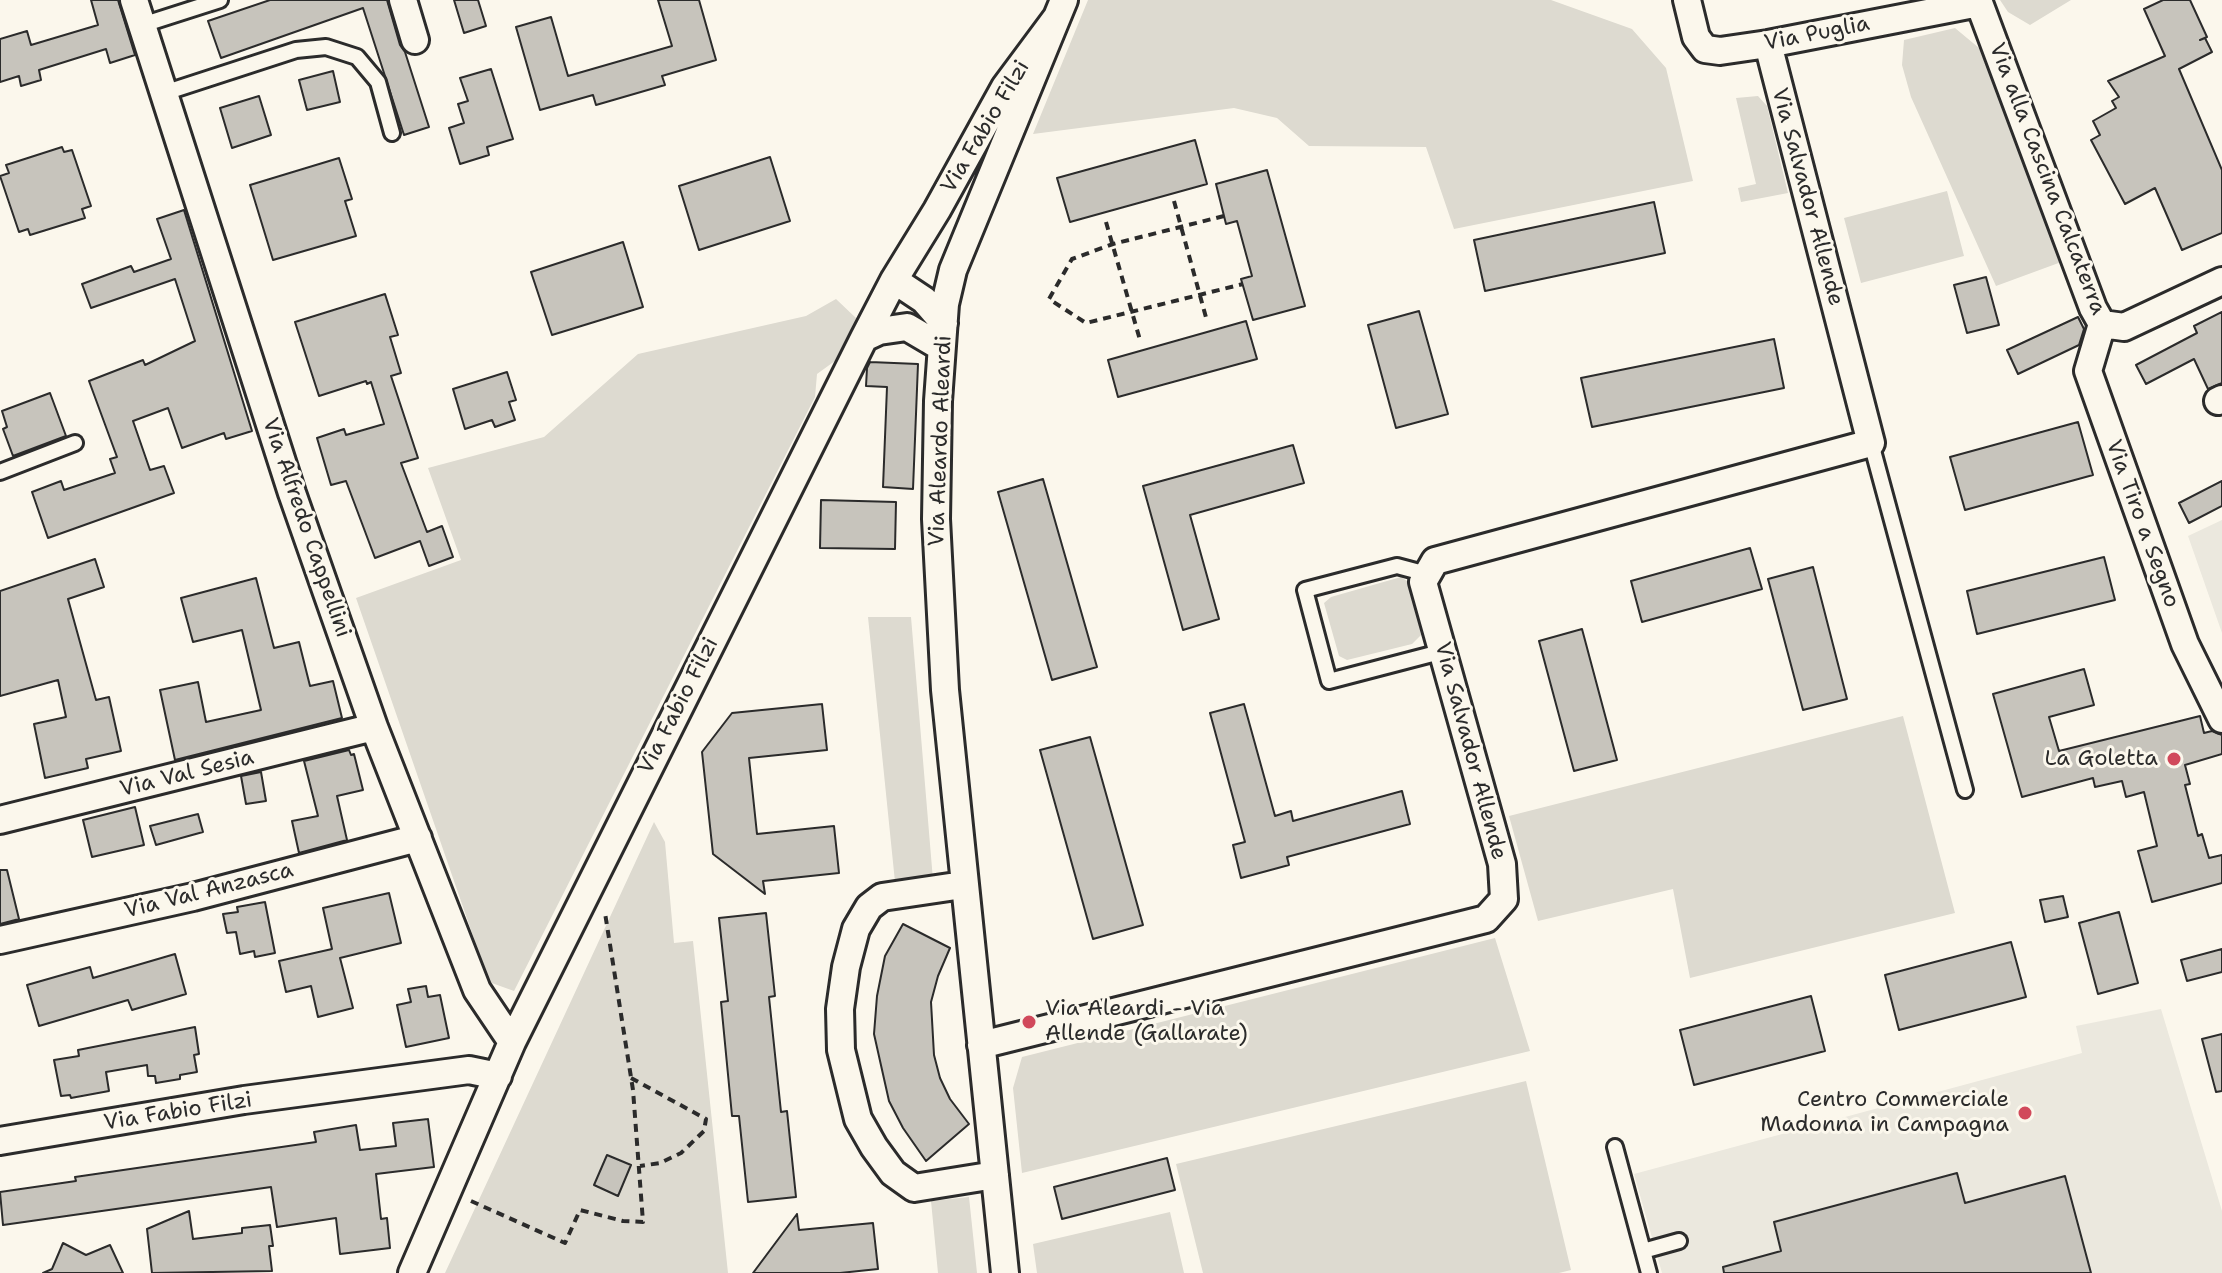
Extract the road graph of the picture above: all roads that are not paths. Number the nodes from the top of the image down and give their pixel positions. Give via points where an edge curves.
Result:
1 (220, 0) edge
2 (403, 0) edge
3 (1687, 0) edge
4 (1978, 2) edge
5 (1060, 9) edge
6 (138, 12) edge
7 (415, 40) dead end
8 (1768, 44) junction
9 (164, 93) junction
10 (392, 133) dead end
11 (894, 280) junction
12 (2222, 281) edge
13 (2102, 324) junction
14 (907, 327) junction
15 (943, 335) junction
16 (864, 338) junction
17 (75, 443) dead end
18 (1871, 443) junction
19 (0, 472) edge
20 (1427, 574) junction
21 (1444, 651) junction
22 (2222, 719) edge
23 (374, 727) junction
24 (1965, 790) dead end
25 (0, 820) edge
26 (418, 838) junction
27 (963, 885) junction
28 (0, 940) edge
29 (512, 1042) junction
30 (981, 1045) junction
31 (498, 1076) junction
32 (0, 1141) edge
33 (1615, 1147) dead end
34 (995, 1175) junction
35 (1679, 1241) dead end
36 (1643, 1251) junction
37 (412, 1273) edge
38 (1005, 1273) edge
39 (1649, 1273) edge

1 - 6 lane
2 - 7 street
3 - 8 street, Via Puglia via 1696,37 1705,49
4 - 8 street, Via Puglia
4 - 13 street, Via alla Cascina Calcaterra
5 - 11 street, Via Fabio Filzi via 1005,87
5 - 15 street, Via Aleardo Aleardi via 953,270
6 - 9 street, Via Alfredo Cappellini
8 - 18 street, Via Salvador Allende
9 - 10 lane via 296,50 326,47 357,57 378,82
9 - 23 street, Via Alfredo Cappellini via 292,493
11 - 14 street via 896,303
11 - 15 street via 924,300
11 - 16 street, Via Fabio Filzi
12 - 13 street, Via alla Cascina Calcaterra via 2124,327
13 - 22 street, Via Tiro a Segno via 2088,371 2185,644
14 - 15 street
14 - 16 street
15 - 27 street, Via Aleardo Aleardi via 937,415 938,589
16 - 29 street, Via Fabio Filzi
17 - 19 lane
18 - 20 street via 1435,561
18 - 24 lane, Via Salvador Allende
20 - 21 street, Via Salvador Allende via 1423,582
20 - 21 lane via 1397,566 1305,590 1329,681
21 - 30 street, Via Salvador Allende via 1502,864 1504,899 1486,919
23 - 25 street, Via Val Sesia
23 - 26 street, Via Alfredo Cappellini
26 - 28 street, Via Val Anzasca
26 - 29 street, Via Alfredo Cappellini via 477,990
27 - 30 street, Via Aleardo Aleardi
27 - 34 street via 882,897 869,907 856,929 846,967 841,1050 858,1119 893,1173 914,1188
29 - 31 street, Via Fabio Filzi
30 - 34 street, Via Aleardo Aleardi
31 - 32 street, Via Fabio Filzi via 469,1070 244,1100
31 - 37 street, Via Fabio Filzi
33 - 36 lane
34 - 38 street, Via Aleardo Aleardi
35 - 36 lane
36 - 39 lane

